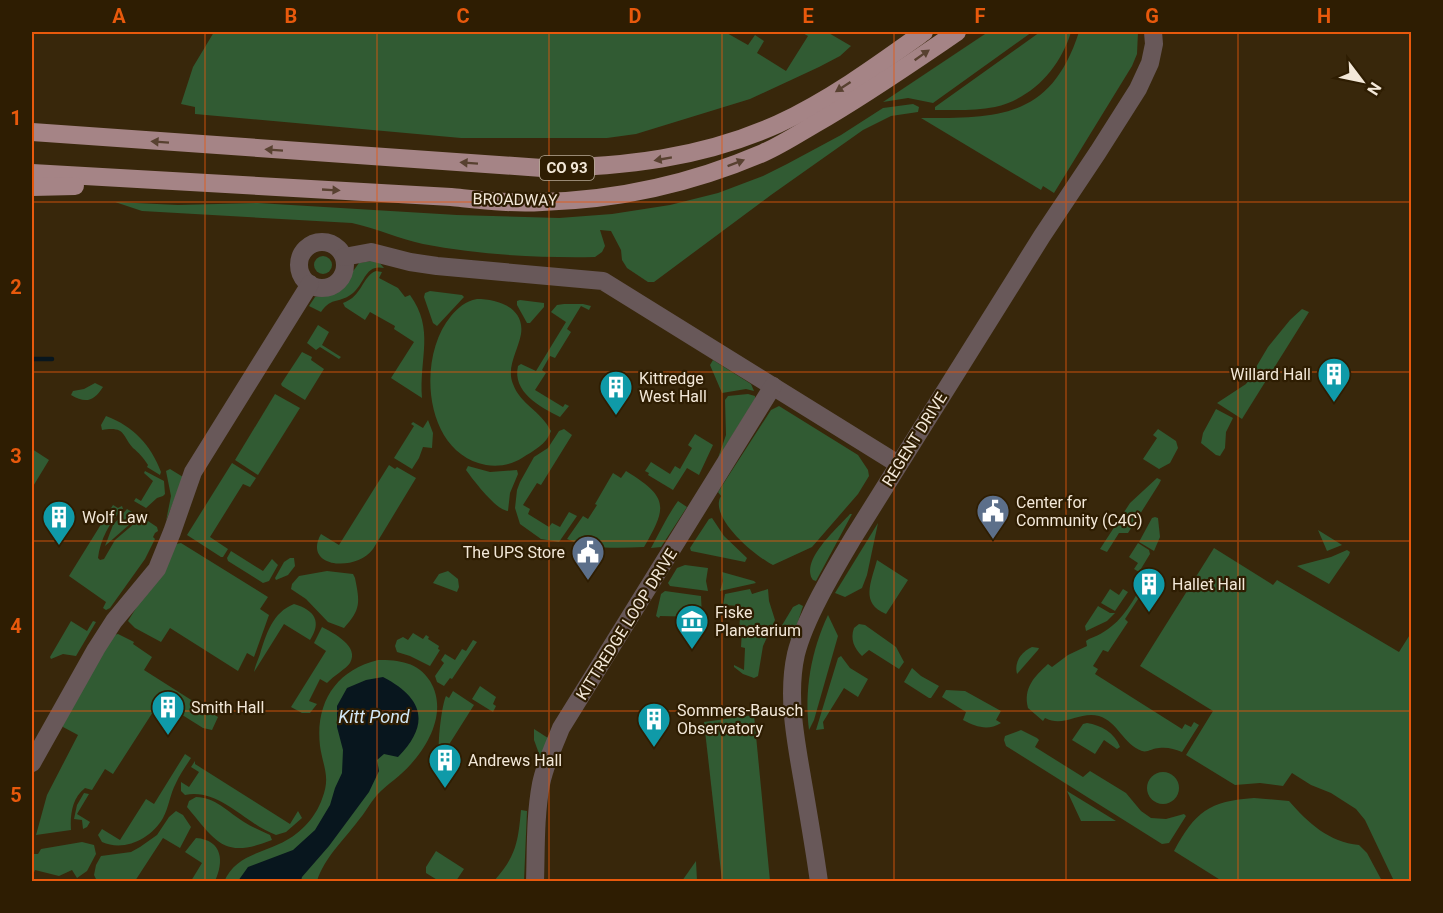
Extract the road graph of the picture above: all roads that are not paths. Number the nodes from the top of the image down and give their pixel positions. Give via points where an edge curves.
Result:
1 (924, 32) edge
2 (957, 32) edge
3 (1153, 32) edge
4 (32, 132) edge
5 (32, 173) edge
6 (210, 183) junction
7 (32, 187) edge
8 (344, 257) junction
9 (310, 284) junction
10 (773, 386) junction
11 (898, 464) junction
12 (32, 763) edge
13 (535, 882) edge
14 (819, 882) edge

1 -> 4 main road, BROADWAY / CO 93 via 821,101 778,124 722,144 630,165 542,168
6 -> 2 main road, BROADWAY / CO 93 via 533,202 614,196 668,186 765,152
3 - 11 street, REGENT DRIVE via 1150,63 1138,88
5 - 6 main road, BROADWAY / CO 93
6 - 7 main road
8 - 9 street via 344,271 336,282 324,287
8 - 9 street via 326,242 307,247 299,265
8 - 10 street via 371,252 437,266 603,281
9 - 12 street via 193,472 157,569 102,639
10 - 11 street
10 - 13 street, KITTREDGE LOOP DRIVE via 561,728 550,753 538,805
11 - 14 street, REGENT DRIVE via 833,572 797,652 793,726

